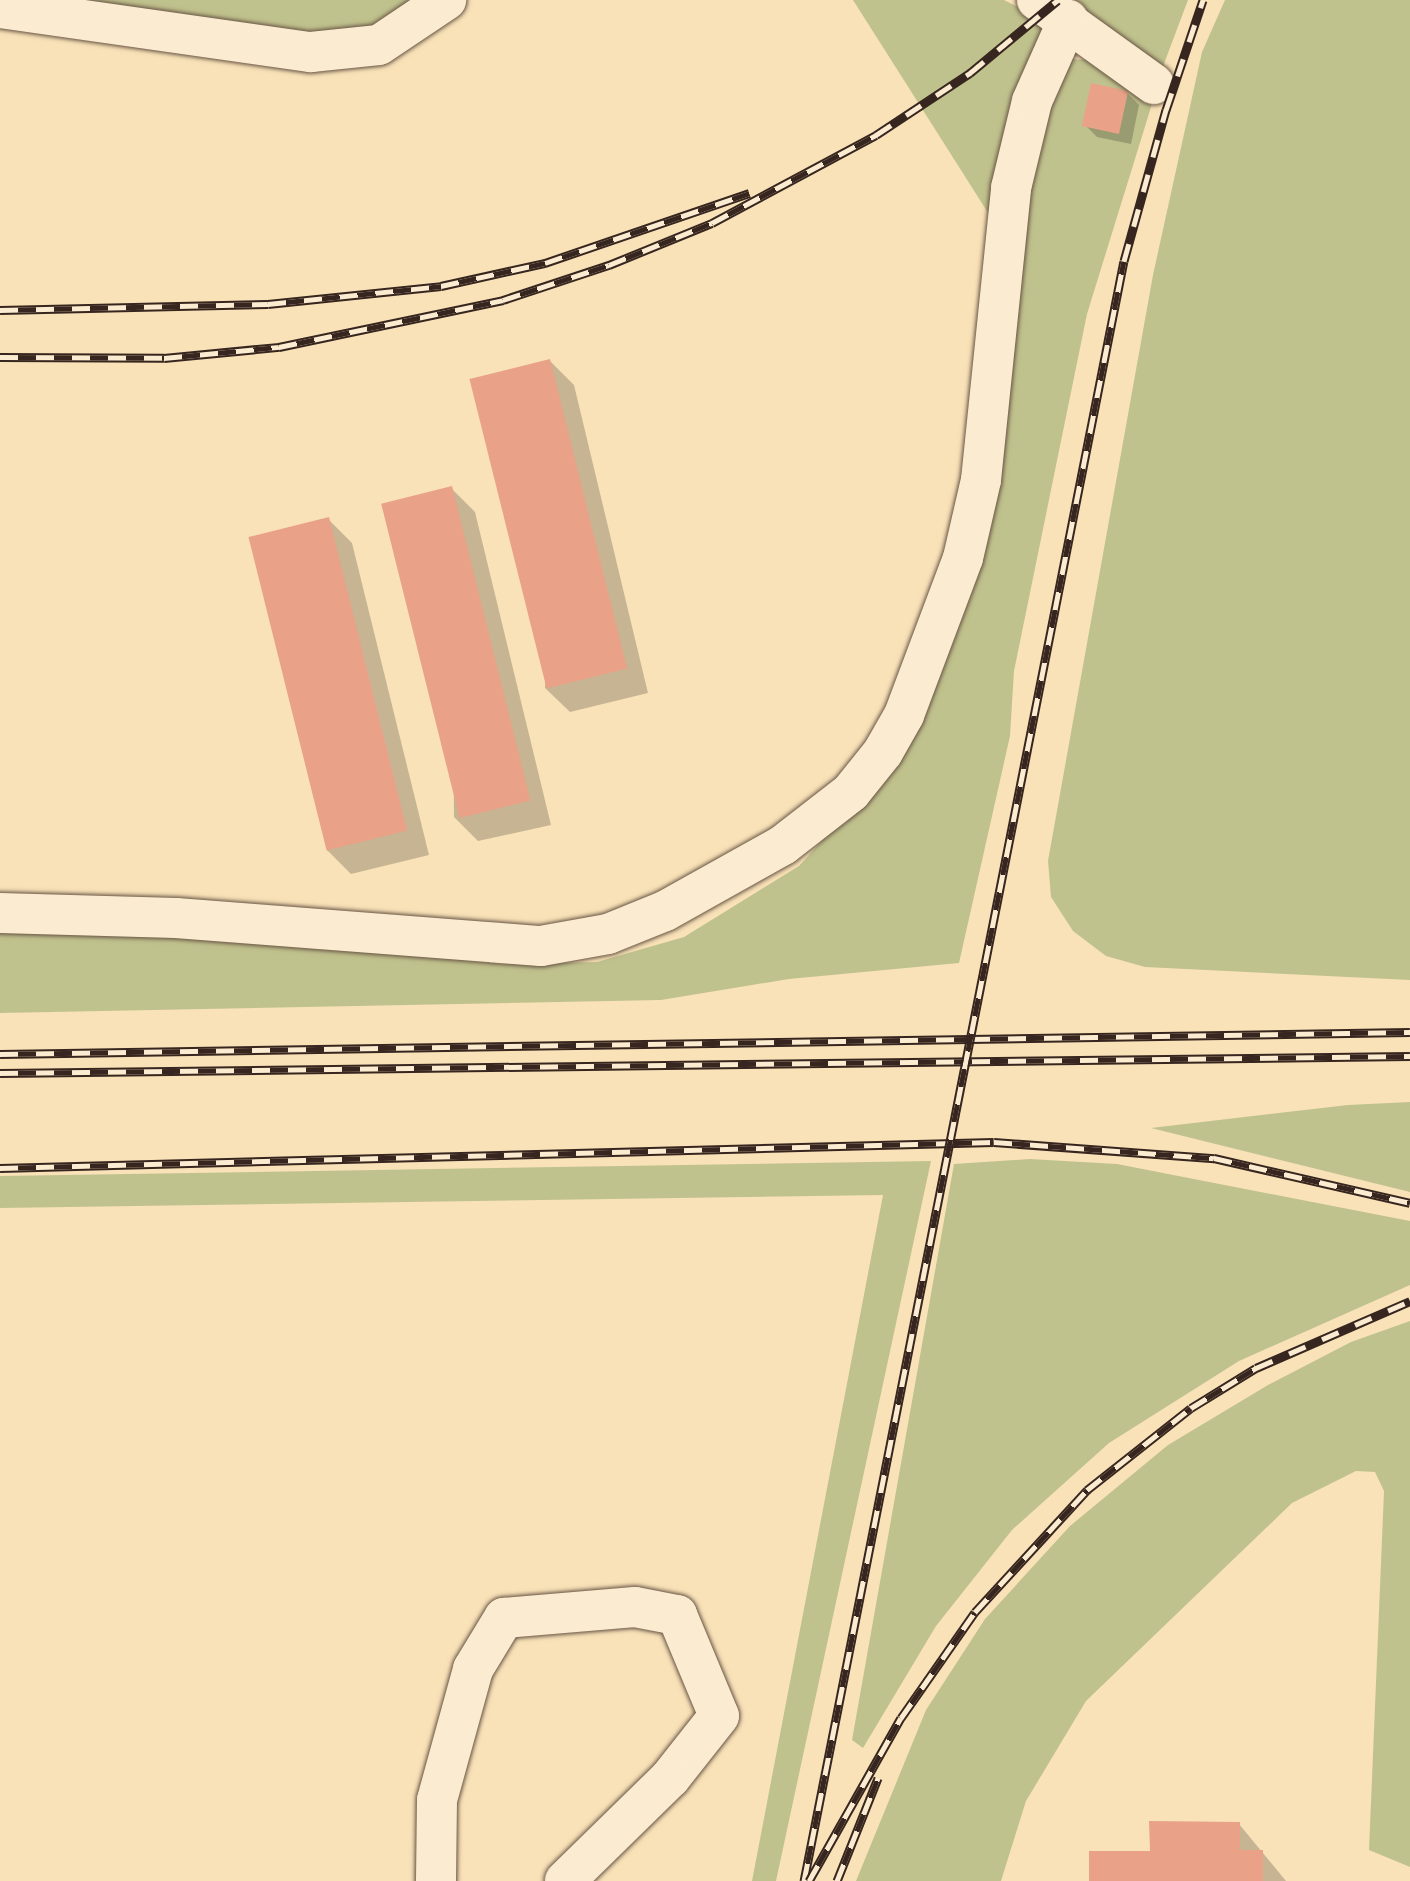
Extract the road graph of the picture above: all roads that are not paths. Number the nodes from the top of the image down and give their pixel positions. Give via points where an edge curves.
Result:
1 (446, 0) edge
2 (0, 8) edge
3 (1052, 10) edge
4 (1154, 84) dead end
5 (0, 913) edge
6 (436, 1881) edge
7 (565, 1881) edge

1 - 2 lane via 379,45 311,52
3 - 4 lane
3 - 5 lane via 1011,188 983,465 963,558 904,715 851,792 783,845 665,911 608,934 541,946 176,918
6 - 7 lane via 437,1800 473,1669 504,1618 635,1607 677,1615 719,1716 670,1778

